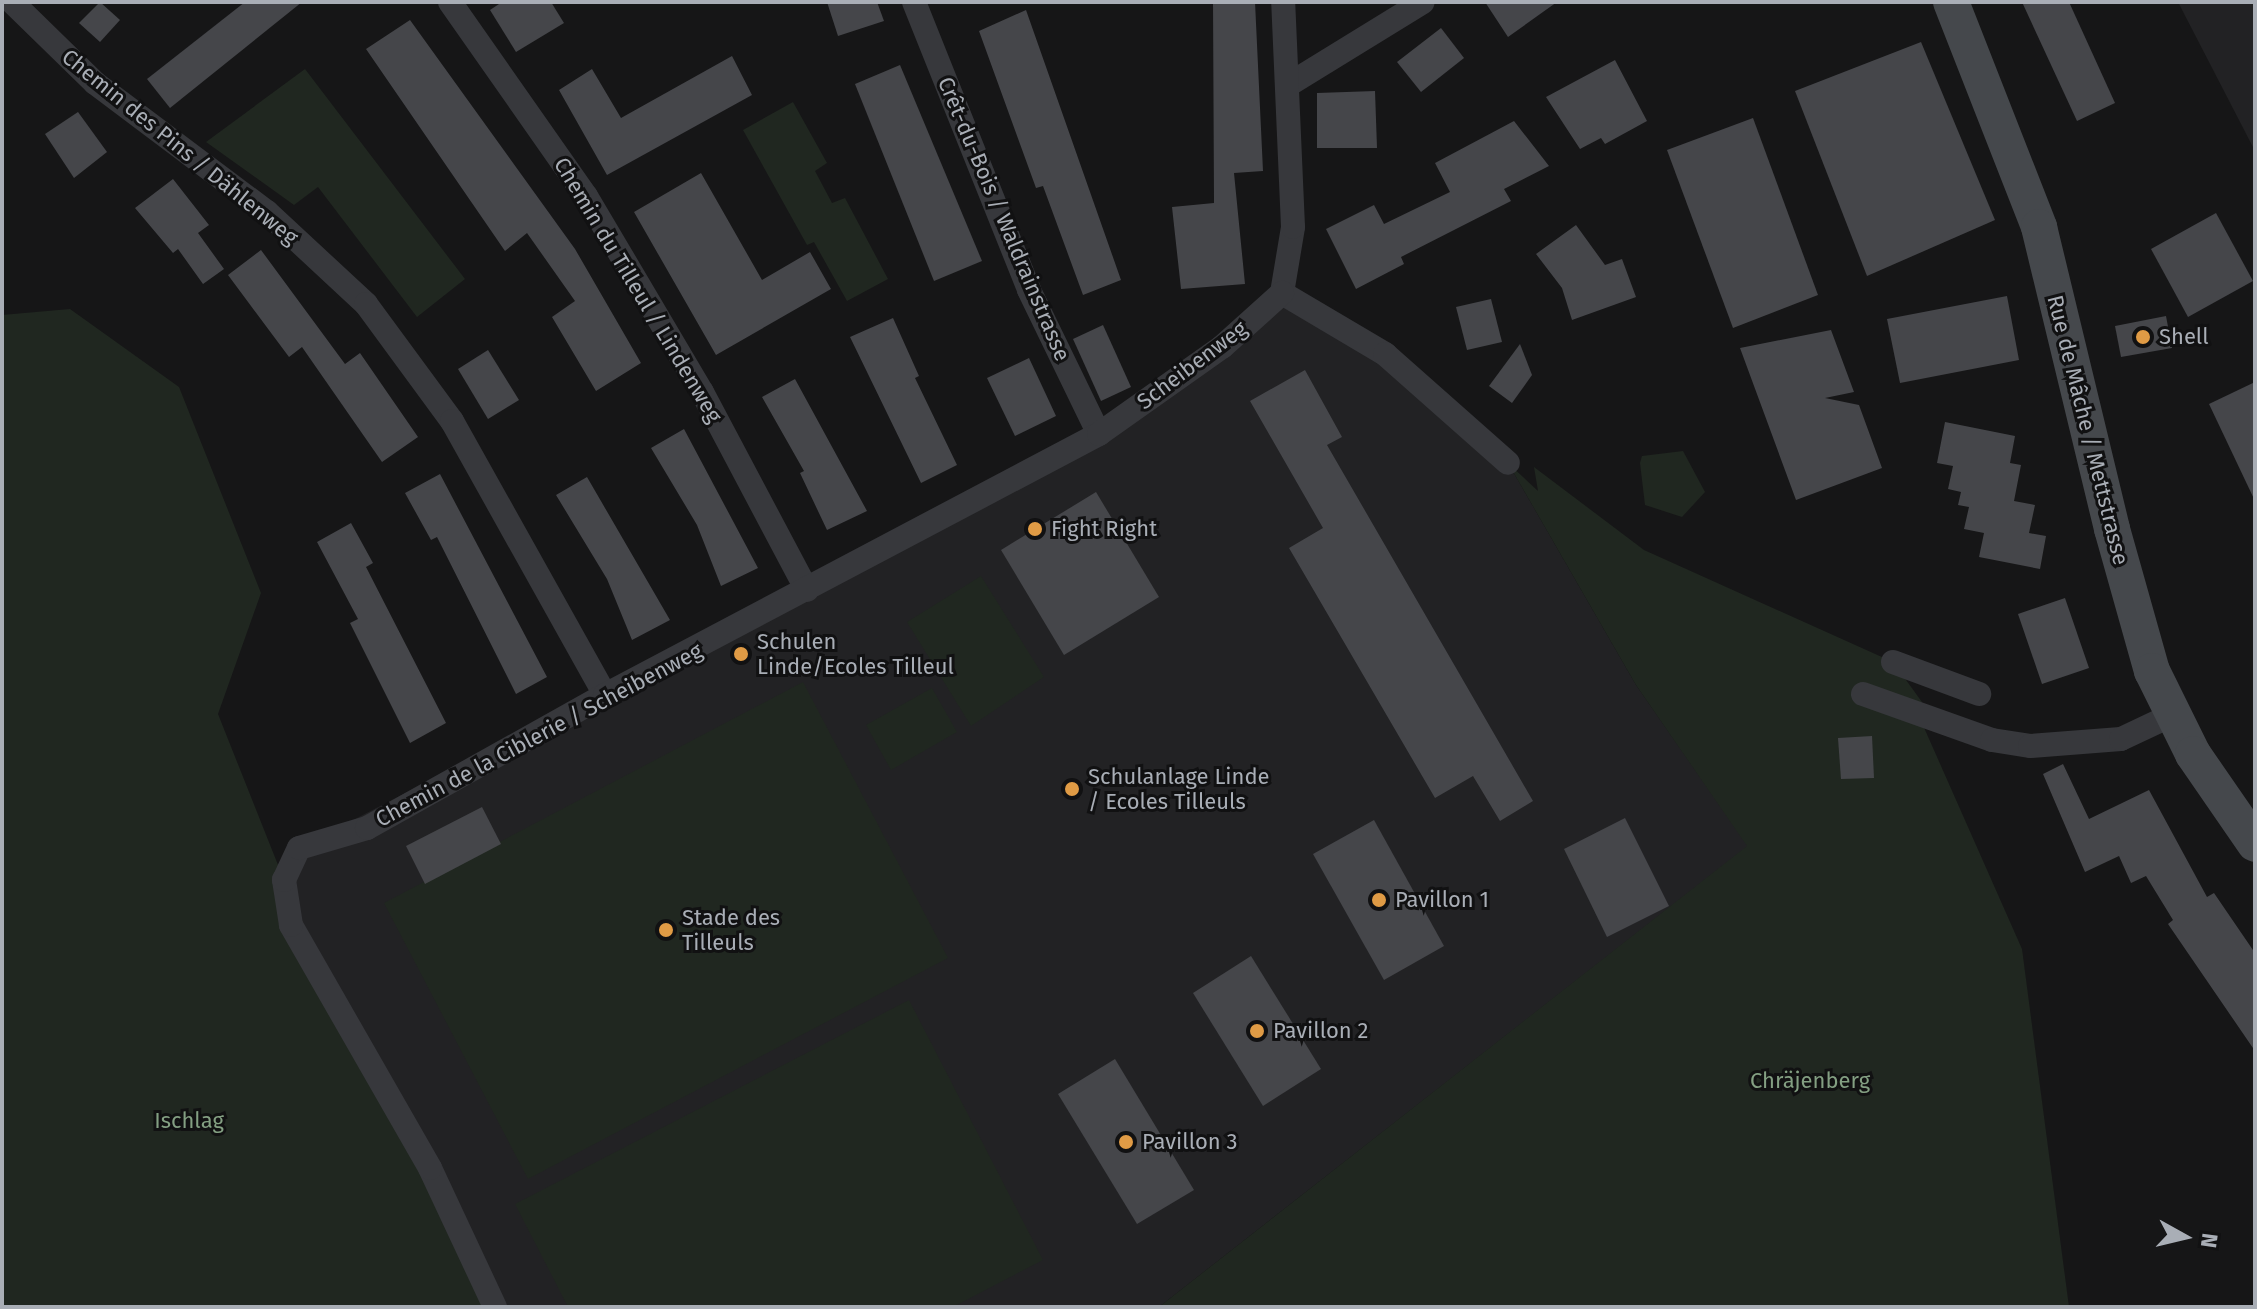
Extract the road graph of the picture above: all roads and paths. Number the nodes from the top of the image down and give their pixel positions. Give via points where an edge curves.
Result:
1 (12, 2) edge
2 (450, 2) edge
3 (914, 2) edge
4 (1283, 2) edge
5 (1423, 2) edge
6 (1951, 2) edge
7 (1288, 85) junction
8 (1282, 293) junction
9 (1099, 434) junction
10 (1508, 463) dead end
11 (807, 590) junction
12 (1893, 662) dead end
13 (1863, 694) dead end
14 (1979, 694) dead end
15 (605, 695) junction
16 (2172, 715) junction
17 (2255, 844) edge
18 (495, 1307) edge

1 - 15 street, Chemin des Pins / Dählenweg via 95,83 267,212 366,304 452,421
2 - 11 street, Chemin du Tilleul / Lindenweg via 586,196 702,392
3 - 9 street, Crêt-du-Bois / Waldrainstrasse via 1029,290
4 - 7 street
5 - 7 street
6 - 16 main road, Rue de Mâche / Mettstrasse via 2039,227 2136,618
7 - 8 street via 1293,227
8 - 9 street, Scheibenweg via 1222,347
8 - 10 street via 1385,354
9 - 11 street, Chemin de la Ciblerie / Scheibenweg
11 - 15 street, Chemin de la Ciblerie / Scheibenweg
12 - 14 street
13 - 16 street via 1992,740 2030,746 2121,739
15 - 18 street, Chemin de la Ciblerie / Scheibenweg via 367,828 299,848 284,880 291,925 430,1168
16 - 17 main road, Rue de Mâche / Mettstrasse

